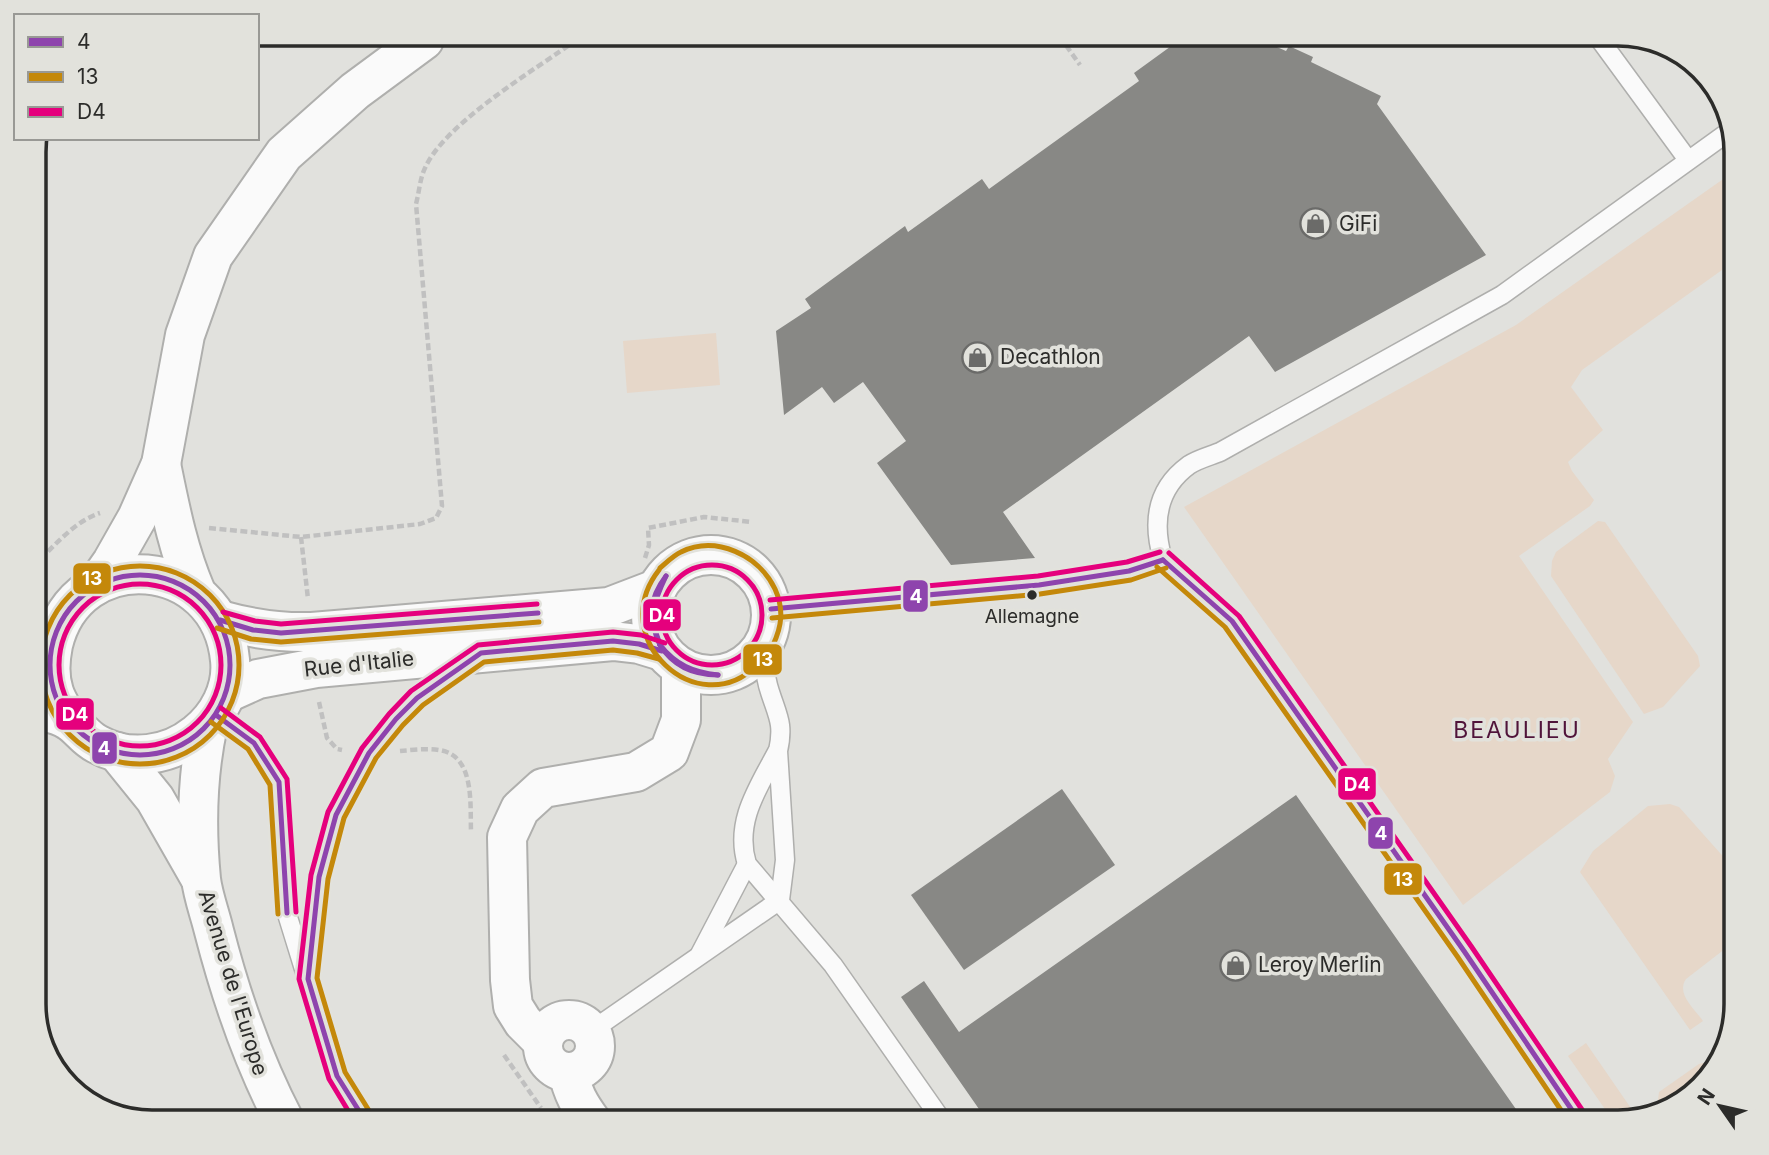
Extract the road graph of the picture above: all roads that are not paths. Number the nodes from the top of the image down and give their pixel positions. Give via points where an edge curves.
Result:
1 (416, 46) edge
2 (1605, 46) edge
3 (1723, 136) edge
4 (1688, 160) junction
5 (155, 521) junction
6 (1163, 560) junction
7 (650, 574) junction
8 (96, 585) junction
9 (196, 592) junction
10 (771, 609) junction
11 (220, 620) junction
12 (46, 634) edge
13 (46, 640) edge
14 (762, 648) junction
15 (314, 650) junction
16 (481, 653) junction
17 (672, 659) junction
18 (217, 711) junction
19 (51, 714) edge
20 (778, 751) junction
21 (117, 752) junction
22 (747, 864) junction
23 (201, 881) junction
24 (780, 900) junction
25 (698, 957) junction
26 (308, 979) junction
27 (591, 1031) junction
28 (543, 1042) junction
29 (568, 1072) junction
30 (279, 1110) edge
31 (358, 1110) edge
32 (583, 1110) edge
33 (935, 1110) edge
34 (1572, 1110) edge

1 - 5 street via 355,91 284,154 213,256 185,335
2 - 4 lane
3 - 4 lane
4 - 6 lane via 1502,295 1220,452 1191,463 1170,482 1158,513 1156,536
5 - 8 street via 112,562
5 - 9 street
6 - 10 lane via 1129,571 1039,585
6 - 34 lane via 1232,621
7 - 10 street via 666,575 695,556 730,557 758,577
7 - 15 street, Rue d'Italie via 609,607
7 - 17 street via 654,637
8 - 9 street via 130,574 164,576
8 - 12 street
9 - 11 street
10 - 14 street
11 - 15 street, Rue d'Italie via 281,633
11 - 18 street via 229,643 231,668
13 - 19 street via 54,692
14 - 17 street via 746,664 726,674 702,675
14 - 20 lane via 770,693 781,721
15 - 16 street, Rue d'Italie
15 - 18 street, Rue d'Italie via 258,678
16 - 17 street, Rue d'Italie via 613,641 639,644
16 - 26 lane via 417,698 369,752 336,815 319,877
17 - 28 street via 681,720 669,752 636,772 542,788 520,809 507,837 513,1006
18 - 21 street via 182,745 150,755
18 - 23 street, Avenue de l'Europe via 198,785
18 - 26 lane via 254,743 279,782 287,914
19 - 21 street
20 - 22 lane via 744,822
20 - 24 lane via 785,860
21 - 23 street, Avenue de l'Europe via 155,800
22 - 24 lane
22 - 25 lane
23 - 30 street, Avenue de l'Europe via 242,1025
24 - 25 lane
24 - 33 lane via 833,965
25 - 27 lane
26 - 31 lane via 337,1076
27 - 28 street via 568,1020 551,1027
27 - 29 street via 594,1055 584,1068
28 - 29 street via 547,1059
29 - 32 street

